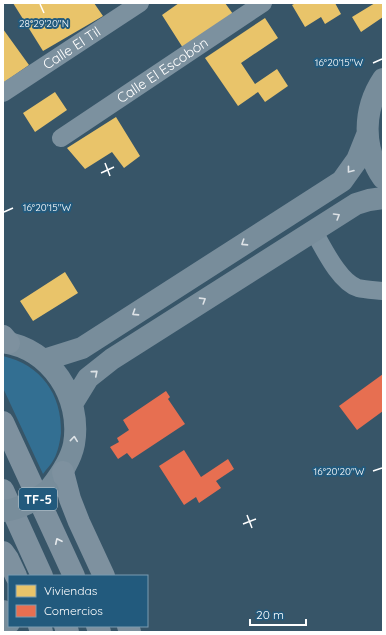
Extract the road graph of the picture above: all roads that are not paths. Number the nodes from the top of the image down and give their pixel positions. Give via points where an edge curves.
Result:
1 (140, 3) edge
2 (263, 3) edge
3 (383, 79) edge
4 (3, 94) edge
5 (367, 135) junction
6 (61, 138) dead end
7 (383, 178) edge
8 (383, 198) edge
9 (313, 230) junction
10 (383, 291) edge
11 (5, 340) edge
12 (44, 360) junction
13 (72, 404) junction
14 (3, 422) edge
15 (63, 472) junction
16 (3, 490) edge
17 (3, 511) edge
18 (3, 552) edge
19 (16, 575) edge
20 (42, 575) edge
21 (74, 575) edge
22 (104, 575) edge
23 (3, 611) edge
24 (8, 621) edge

1 - 4 street, Calle El Til
2 - 6 street, Calle El Escobón
3 - 5 main road via 368,112
5 - 7 main road via 370,153
5 -> 12 main road via 358,160 342,181 82,348
9 -> 8 main road via 356,204
9 - 10 street via 344,279 357,287
13 -> 9 main road via 88,378 112,358
11 - 12 main road via 29,350
12 - 13 main road via 60,378
15 -> 13 main road via 74,445 76,424
21 -> 14 highway, TF-5
15 - 17 main road, bridge via 48,491 29,504
15 - 22 highway via 72,505
16 - 20 highway, TF-5
18 - 19 highway
23 - 24 main road

